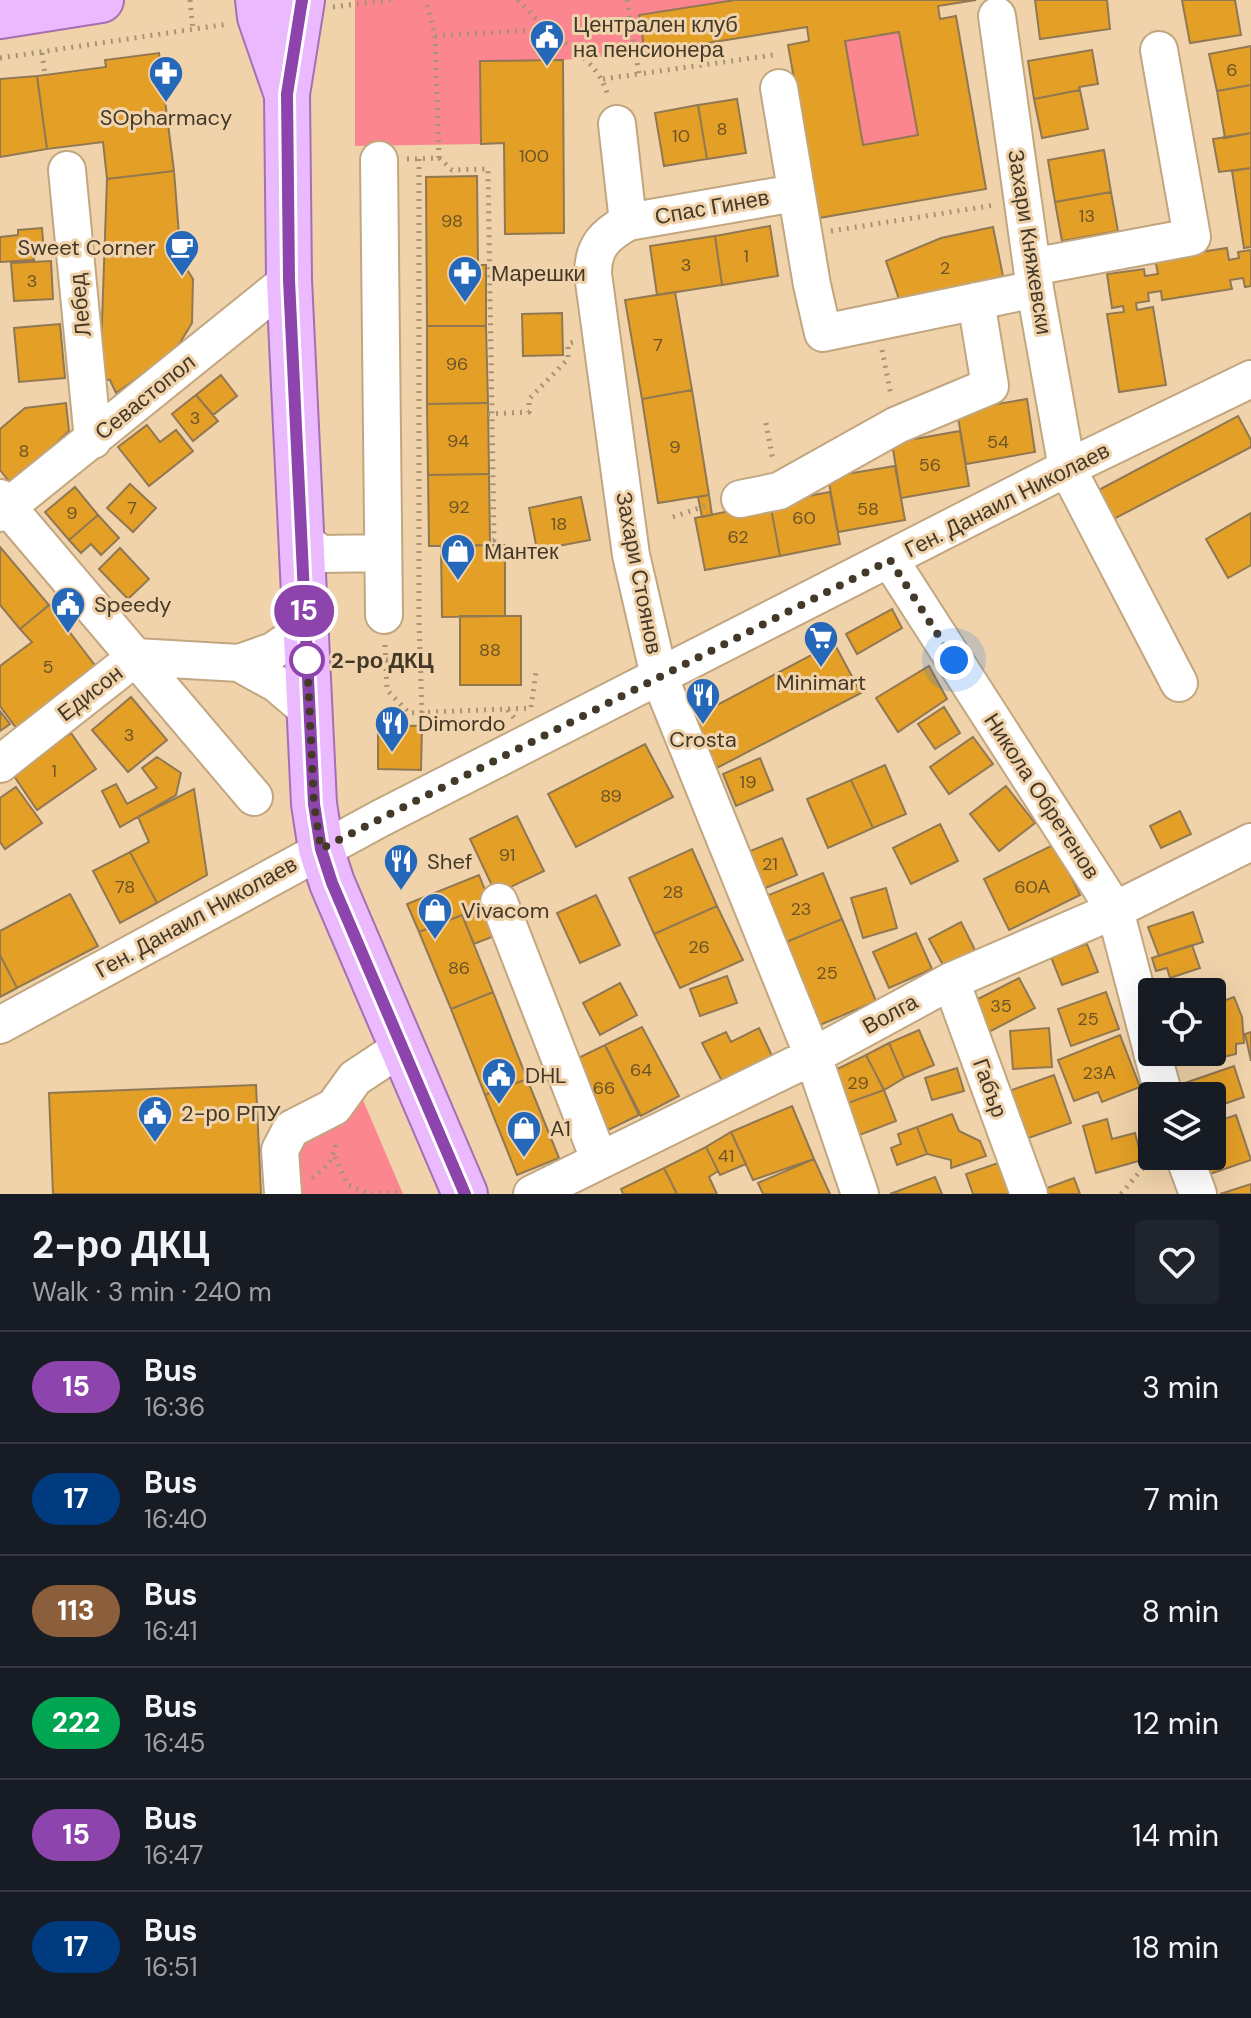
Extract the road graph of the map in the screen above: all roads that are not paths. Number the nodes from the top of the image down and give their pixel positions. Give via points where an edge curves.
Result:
1 (101, 0) edge
2 (280, 7) edge
3 (0, 16) edge
4 (997, 16) dead end
5 (1159, 50) dead end
6 (779, 88) road end
7 (617, 124) road end
8 (379, 160) road end
9 (67, 170) dead end
10 (795, 193) junction
11 (628, 222) junction
12 (1034, 278) junction
13 (289, 280) junction
14 (976, 301) junction
15 (1251, 379) edge
16 (93, 440) junction
17 (1067, 468) junction
18 (725, 501) road end
19 (3, 506) edge
20 (383, 553) junction
21 (307, 555) junction
22 (890, 560) junction
23 (384, 615) road end
24 (305, 629) junction
25 (136, 657) junction
26 (239, 663) junction
27 (659, 676) junction
28 (1179, 683) dead end
29 (311, 713) junction
30 (0, 764) edge
31 (254, 797) dead end
32 (1251, 842) edge
33 (321, 849) junction
34 (499, 902) dead end
35 (1115, 910) junction
36 (951, 981) junction
37 (1138, 998) edge
38 (0, 1025) edge
39 (402, 1047) junction
40 (813, 1056) junction
41 (599, 1159) junction
42 (1189, 1170) edge
43 (283, 1194) edge
44 (465, 1194) edge
45 (532, 1194) edge
46 (860, 1194) edge
47 (1029, 1194) edge
48 (1198, 1194) edge

1 - 3 main road
2 - 13 main road via 287,94
4 - 12 street, Захари Княжевски
5 - 12 street via 1192,237
6 - 10 street
7 - 11 street
8 - 20 street
9 - 16 street, Лебед
10 - 11 street, Спас Гинев
10 - 14 street via 823,333
11 - 27 street, Захари Стоянов via 599,243 593,274 631,555
12 - 14 street
12 - 17 street, Захари Княжевски
13 - 16 street, Севастопол
13 - 21 main road
14 - 18 street via 990,386 897,425 779,491
15 - 17 street, Ген. Данаил Николаев
16 - 19 street, Севастопол
17 - 22 street, Ген. Данаил Николаев
17 - 28 street, Захари Княжевски
19 - 25 street
20 - 21 street
20 - 23 street
21 - 24 main road
22 - 27 street, Ген. Данаил Николаев
22 - 35 street, Никола Обретенов
24 - 26 street via 273,651
24 - 29 main road
25 - 26 street, Едисон
25 - 30 street, Едисон
25 - 31 street
26 - 29 street via 277,684
27 - 33 street, Ген. Данаил Николаев
27 - 40 street, Захари Стоянов
29 - 33 main road
32 - 35 street, Волга
33 - 38 street, Ген. Данаил Николаев
33 - 39 main road
34 - 41 street
35 - 36 street, Волга
35 - 37 street, Никола Обретенов
36 - 40 street, Волга
36 - 47 street, Габър
39 - 43 street via 355,1078 334,1107 291,1129 280,1150
39 - 44 main road
40 - 41 street, Волга
40 - 46 street, Захари Стоянов
41 - 45 street, Волга
42 - 48 street

